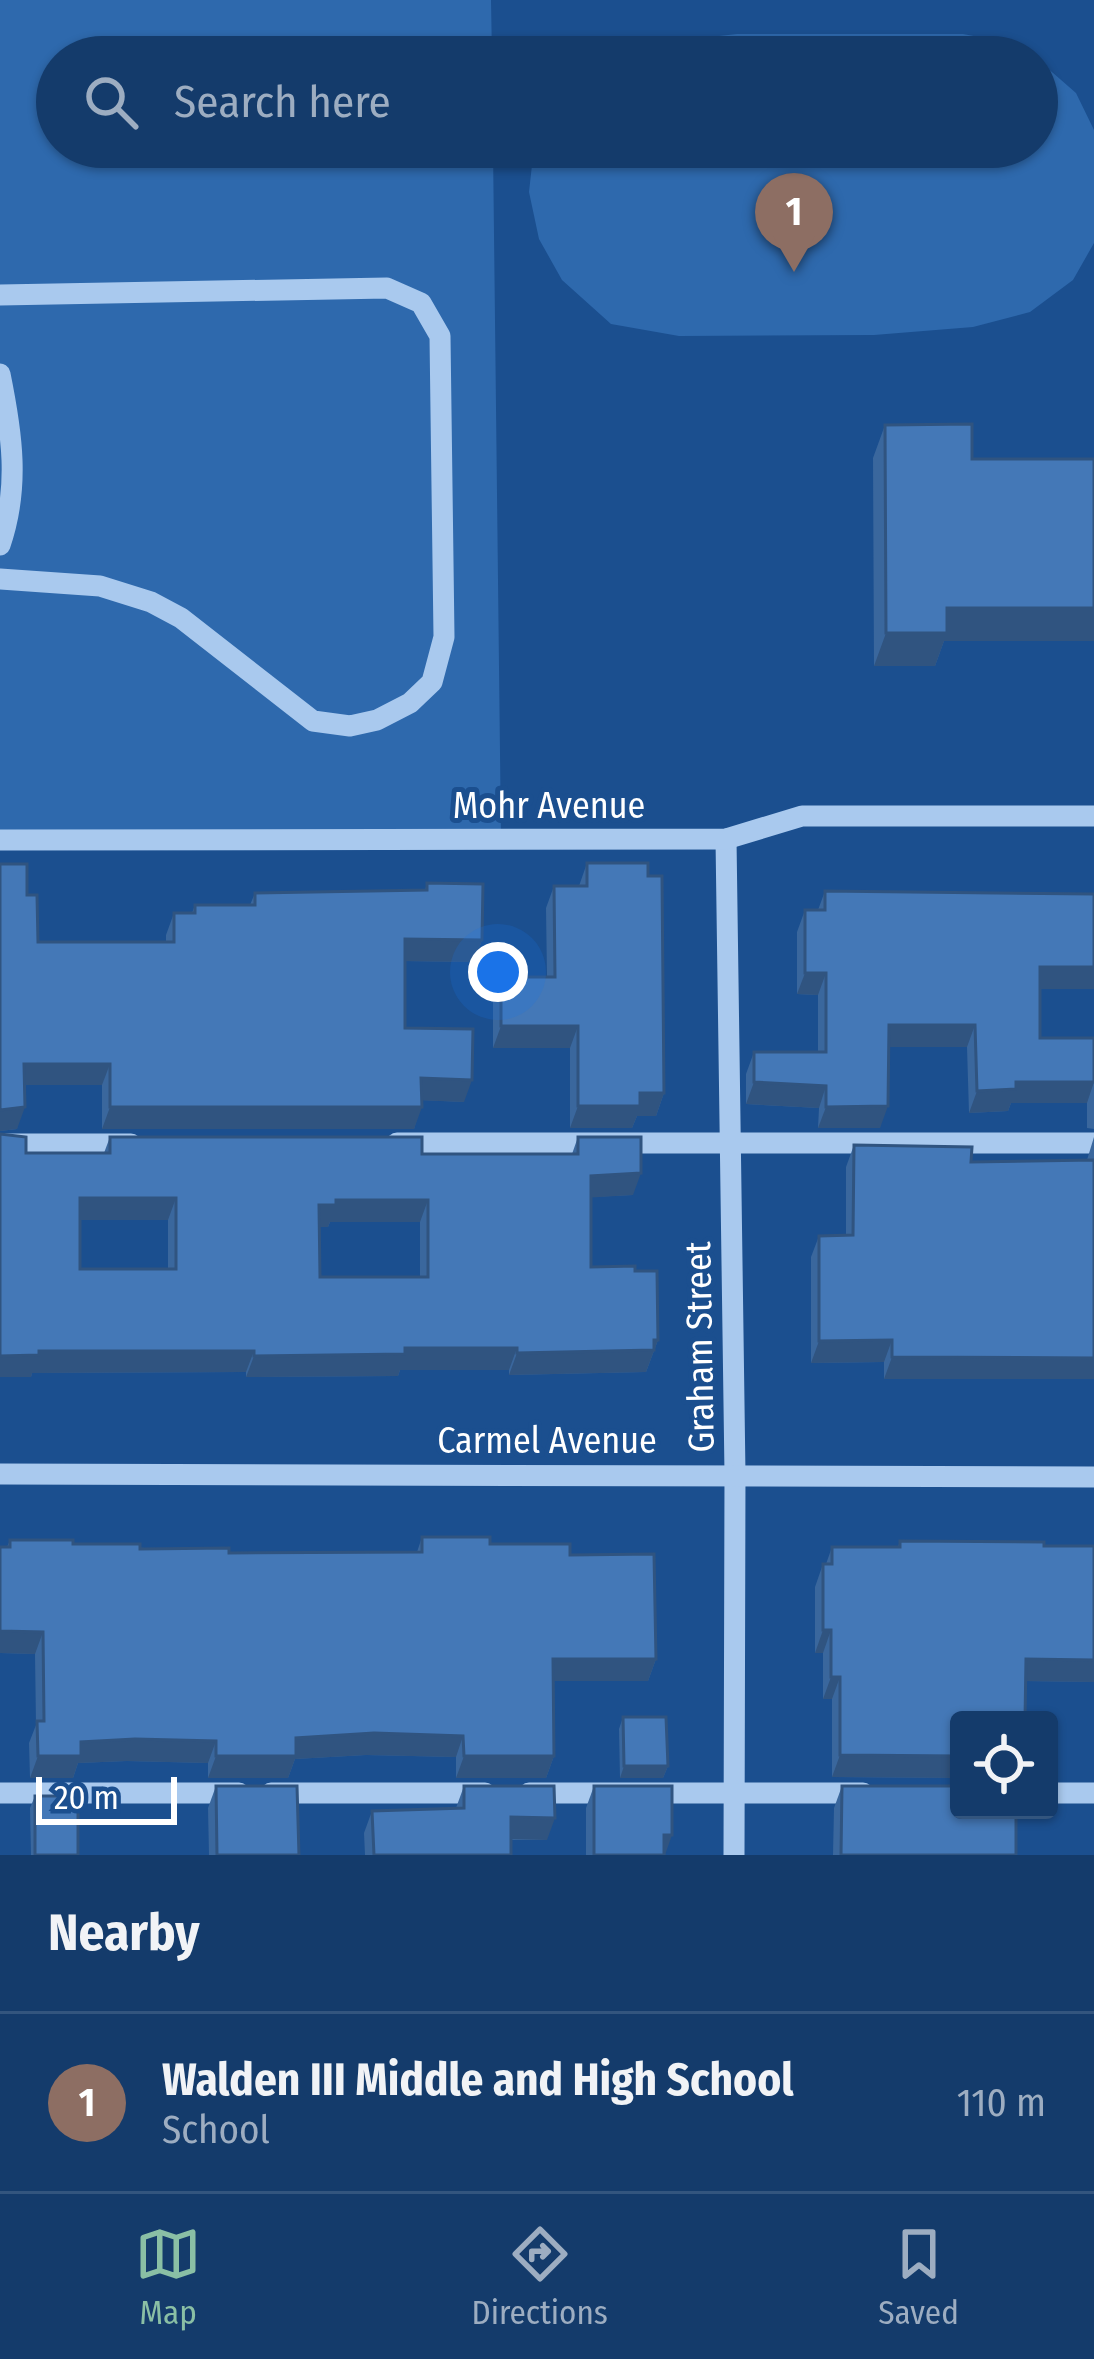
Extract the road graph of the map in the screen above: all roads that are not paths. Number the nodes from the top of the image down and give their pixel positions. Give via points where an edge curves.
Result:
1 (0, 295) edge
2 (0, 374) edge
3 (0, 545) edge
4 (0, 579) edge
5 (1094, 816) edge
6 (726, 839) junction
7 (0, 840) edge
8 (730, 1142) junction
9 (377, 1143) edge
10 (1094, 1143) edge
11 (0, 1144) edge
12 (165, 1144) edge
13 (0, 1474) edge
14 (735, 1474) junction
15 (1094, 1477) edge
16 (1058, 1792) edge
17 (1094, 1792) edge
18 (0, 1793) edge
19 (734, 1793) junction
20 (892, 1793) edge
21 (734, 1855) edge

1 - 4 street via 387,288 421,304 440,336 444,637 433,682 410,704 350,726 313,721 152,602 100,586
2 - 3 street via 14,443 11,512
5 - 6 street, Mohr Avenue via 802,816
6 - 7 street, Mohr Avenue
6 - 8 street, Graham Street
8 - 9 street
8 - 10 street
8 - 14 street, Graham Street
11 - 12 street
13 - 14 street, Carmel Avenue
14 - 15 street, Carmel Avenue
14 - 19 street, Graham Street
16 - 17 street
18 - 19 street
19 - 20 street
19 - 21 street, Graham Street

